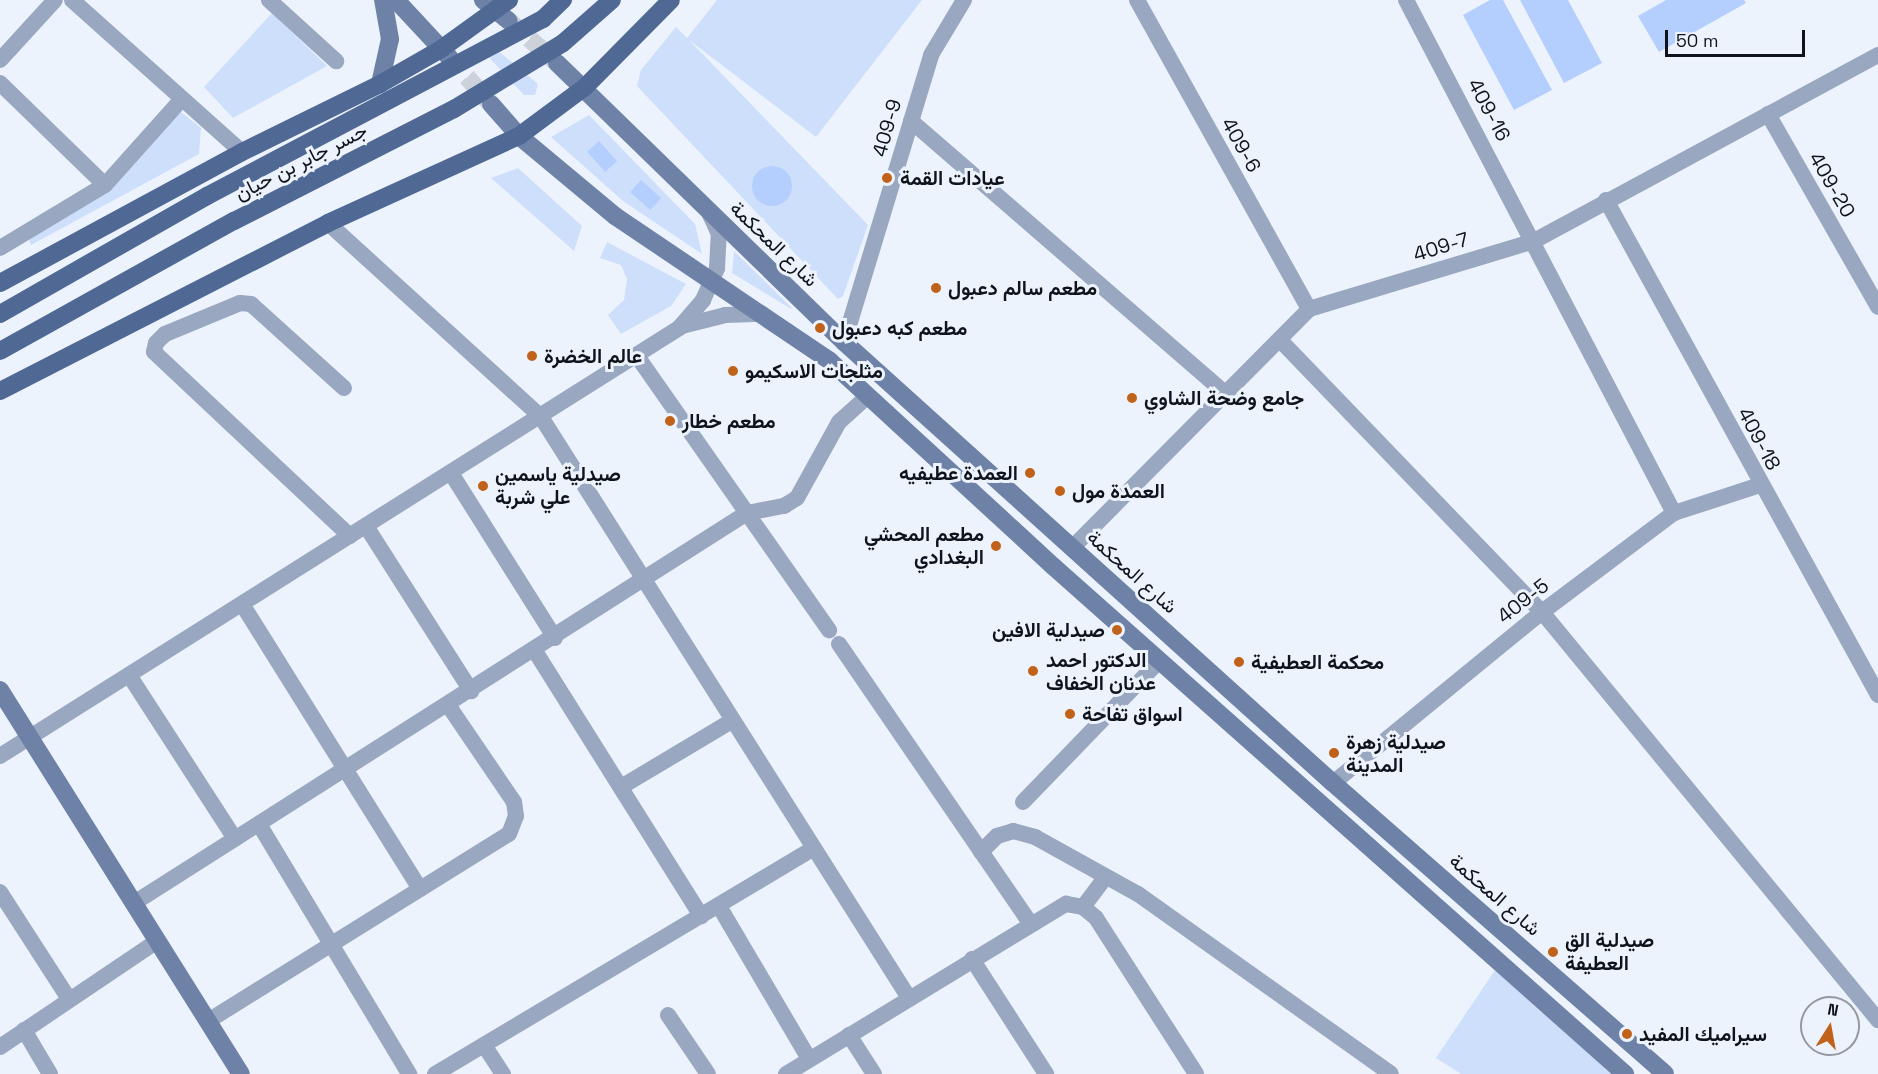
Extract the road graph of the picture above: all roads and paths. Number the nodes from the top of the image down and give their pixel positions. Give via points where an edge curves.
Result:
1 (55, 0) edge
2 (72, 0) edge
3 (269, 0) edge
4 (383, 0) edge
5 (396, 0) edge
6 (563, 0) edge
7 (612, 0) edge
8 (671, 0) edge
9 (964, 0) edge
10 (1137, 0) edge
11 (1406, 0) edge
12 (499, 8) edge
13 (445, 53) junction
14 (1878, 55) edge
15 (0, 60) edge
16 (336, 61) dead end
17 (557, 63) tunnel mouth
18 (0, 83) edge
19 (380, 84) junction
20 (585, 87) junction
21 (183, 99) junction
22 (491, 104) tunnel mouth
23 (1768, 114) junction
24 (911, 121) junction
25 (519, 136) junction
26 (242, 152) junction
27 (105, 185) junction
28 (1606, 200) junction
29 (709, 213) junction
30 (328, 223) junction
31 (1534, 241) junction
32 (0, 248) edge
33 (714, 279) junction
34 (0, 283) edge
35 (1878, 307) edge
36 (1309, 309) junction
37 (0, 314) edge
38 (762, 314) junction
39 (679, 327) junction
40 (1280, 340) junction
41 (844, 342) junction
42 (0, 351) edge
43 (637, 357) junction
44 (344, 388) dead end
45 (0, 391) edge
46 (1227, 395) junction
47 (868, 396) junction
48 (540, 417) junction
49 (451, 473) junction
50 (1760, 485) junction
51 (747, 513) junction
52 (1674, 513) junction
53 (366, 526) junction
54 (350, 536) junction
55 (1072, 548) junction
56 (645, 579) junction
57 (242, 604) junction
58 (1542, 612) junction
59 (555, 638) junction
60 (535, 651) junction
61 (1160, 660) junction
62 (1872, 668) edge
63 (129, 675) junction
64 (0, 690) edge
65 (471, 691) junction
66 (1878, 695) edge
67 (448, 705) junction
68 (730, 722) junction
69 (30, 737) junction
70 (0, 756) edge
71 (345, 771) junction
72 (1333, 783) junction
73 (621, 788) junction
74 (1023, 802) dead end
75 (259, 824) junction
76 (235, 839) junction
77 (813, 849) junction
78 (981, 852) junction
79 (1106, 877) junction
80 (420, 889) junction
81 (0, 892) edge
82 (134, 903) junction
83 (719, 906) junction
84 (1083, 907) junction
85 (701, 916) junction
86 (1030, 923) junction
87 (157, 941) junction
88 (330, 945) junction
89 (972, 959) junction
90 (909, 998) junction
91 (69, 999) junction
92 (668, 1015) dead end
93 (1878, 1020) edge
94 (208, 1021) junction
95 (24, 1030) junction
96 (849, 1035) junction
97 (484, 1045) junction
98 (0, 1047) edge
99 (809, 1059) junction
100 (50, 1074) edge
101 (241, 1074) edge
102 (409, 1074) edge
103 (435, 1074) edge
104 (503, 1074) edge
105 (708, 1074) edge
106 (786, 1074) edge
107 (874, 1074) edge
108 (1046, 1074) edge
109 (1196, 1074) edge
110 (1391, 1074) edge
111 (1625, 1074) edge
112 (1665, 1074) edge

1 - 15 street
2 - 21 street
3 - 16 street
4 - 19 main road via 390,39
5 - 13 main road
6 - 37 main road, جسر جابر بن حيان via 543,19 207,196
7 - 42 main road, جسر جابر بن حيان via 563,43 454,109 234,221
8 - 20 main road
9 - 24 street, 409-9 via 931,55
10 - 36 street, 409-6
11 - 31 street, 409-16
12 - 13 main road
13 - 19 main road
14 - 23 street, 409-7
17 - 20 main road, شارع المحكمة
18 - 27 street
19 - 26 main road
20 - 25 main road
20 - 29 main road, شارع المحكمة
21 - 26 street
21 - 27 street
22 - 25 main road
23 - 28 street, 409-7
23 - 35 street, 409-20
24 - 41 street, 409-9
24 - 46 street
25 - 30 main road
25 - 33 main road via 615,216
26 - 34 main road
27 - 32 street
28 - 31 street, 409-7
28 - 50 street, 409-18
29 - 33 street via 720,245
29 - 41 main road, شارع المحكمة
30 - 45 main road
30 - 48 street
31 - 36 street, 409-7
31 - 52 street, 409-16
33 - 38 main road
33 - 39 street
36 - 40 street
38 - 39 street via 725,315
38 - 47 main road via 830,361
39 - 43 street
40 - 46 street
40 - 58 street
41 - 55 main road, شارع المحكمة
43 - 48 street
43 - 51 street
44 - 54 street via 251,303 240,303 165,334 154,352
46 - 55 street
47 - 51 street via 839,422 796,498 784,506
47 - 61 main road
48 - 49 street
48 - 56 street
49 - 53 street
49 - 59 street
50 - 52 street, 409-5
50 - 62 street, 409-18
51 - 56 street
51 - 78 street
52 - 58 street, 409-5
53 - 54 street
53 - 65 street
54 - 57 street
55 - 72 main road, شارع المحكمة
56 - 59 street
56 - 68 street
57 - 63 street
57 - 71 street
58 - 72 street, 409-5
58 - 93 street
59 - 60 street
60 - 65 street
60 - 73 street
61 - 74 street
61 - 111 main road
62 - 66 street, 409-18
63 - 69 street
63 - 76 street
64 - 69 main road
65 - 67 street
67 - 71 street
67 - 80 street via 514,802 516,816 509,834
68 - 73 street
68 - 77 street
69 - 70 street
69 - 82 main road
71 - 75 street
71 - 80 street
72 - 112 main road, شارع المحكمة
73 - 85 street
75 - 76 street
75 - 88 street
76 - 82 street
77 - 83 street
77 - 90 street
78 - 79 street via 998,836 1013,831 1035,837
78 - 86 street
79 - 84 street
79 - 110 street
80 - 88 street
81 - 91 street
82 - 87 main road
83 - 85 street
83 - 99 street
84 - 86 street via 1058,906
84 - 109 street via 1096,918
85 - 97 street
86 - 89 street
87 - 91 street
87 - 94 main road
88 - 94 street
88 - 102 street
89 - 90 street
89 - 108 street
90 - 96 street
91 - 95 street
92 - 105 street
94 - 101 main road
95 - 98 street
95 - 100 street
96 - 99 street
96 - 107 street
97 - 103 street
97 - 104 street
99 - 106 street

